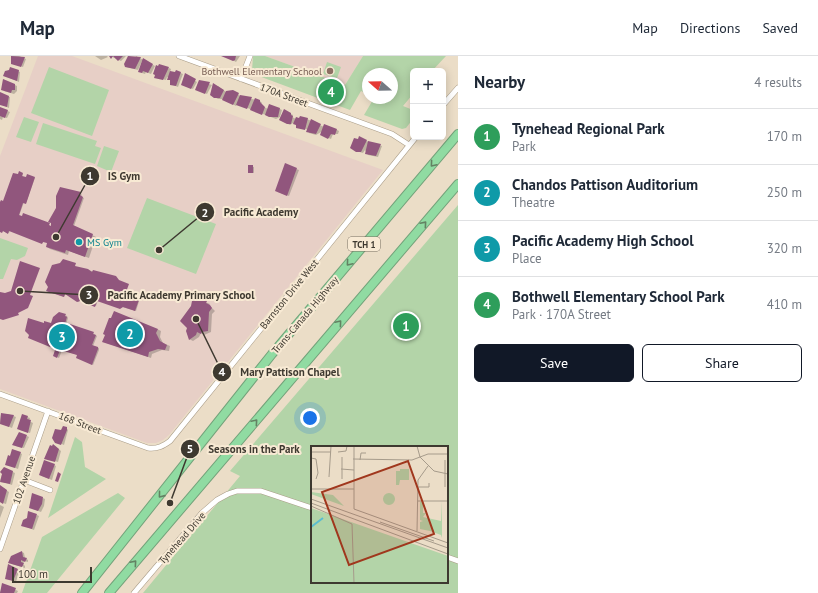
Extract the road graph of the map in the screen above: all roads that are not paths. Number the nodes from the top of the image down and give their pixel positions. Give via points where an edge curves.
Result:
1 (179, 56) edge
2 (250, 56) edge
3 (241, 79) junction
4 (458, 88) edge
5 (444, 104) edge
6 (458, 134) edge
7 (413, 140) edge
8 (409, 145) junction
9 (458, 184) edge
10 (0, 394) edge
11 (48, 411) junction
12 (160, 447) joint
13 (24, 480) junction
14 (50, 490) dead end
15 (311, 508) edge
16 (0, 549) edge
17 (448, 557) edge
18 (458, 561) edge
19 (82, 593) edge
20 (109, 593) edge
21 (134, 593) edge

1 - 3 street, 170A Street
2 - 3 street
3 - 8 street, 170A Street via 392,134
4 - 5 street
6 -> 19 highway, Trans-Canada Highway / TCH 1 via 272,354
7 - 8 street, Barnston Drive West
8 - 12 street, Barnston Drive West via 170,441
20 -> 9 highway
10 - 11 street, 168 Street
11 - 12 street, 168 Street via 148,448
11 - 13 street, 102 Avenue
13 - 14 street
13 - 16 street, 102 Avenue
15 - 21 street, Tynehead Drive via 260,491 237,491 217,500 202,513
17 - 18 street

